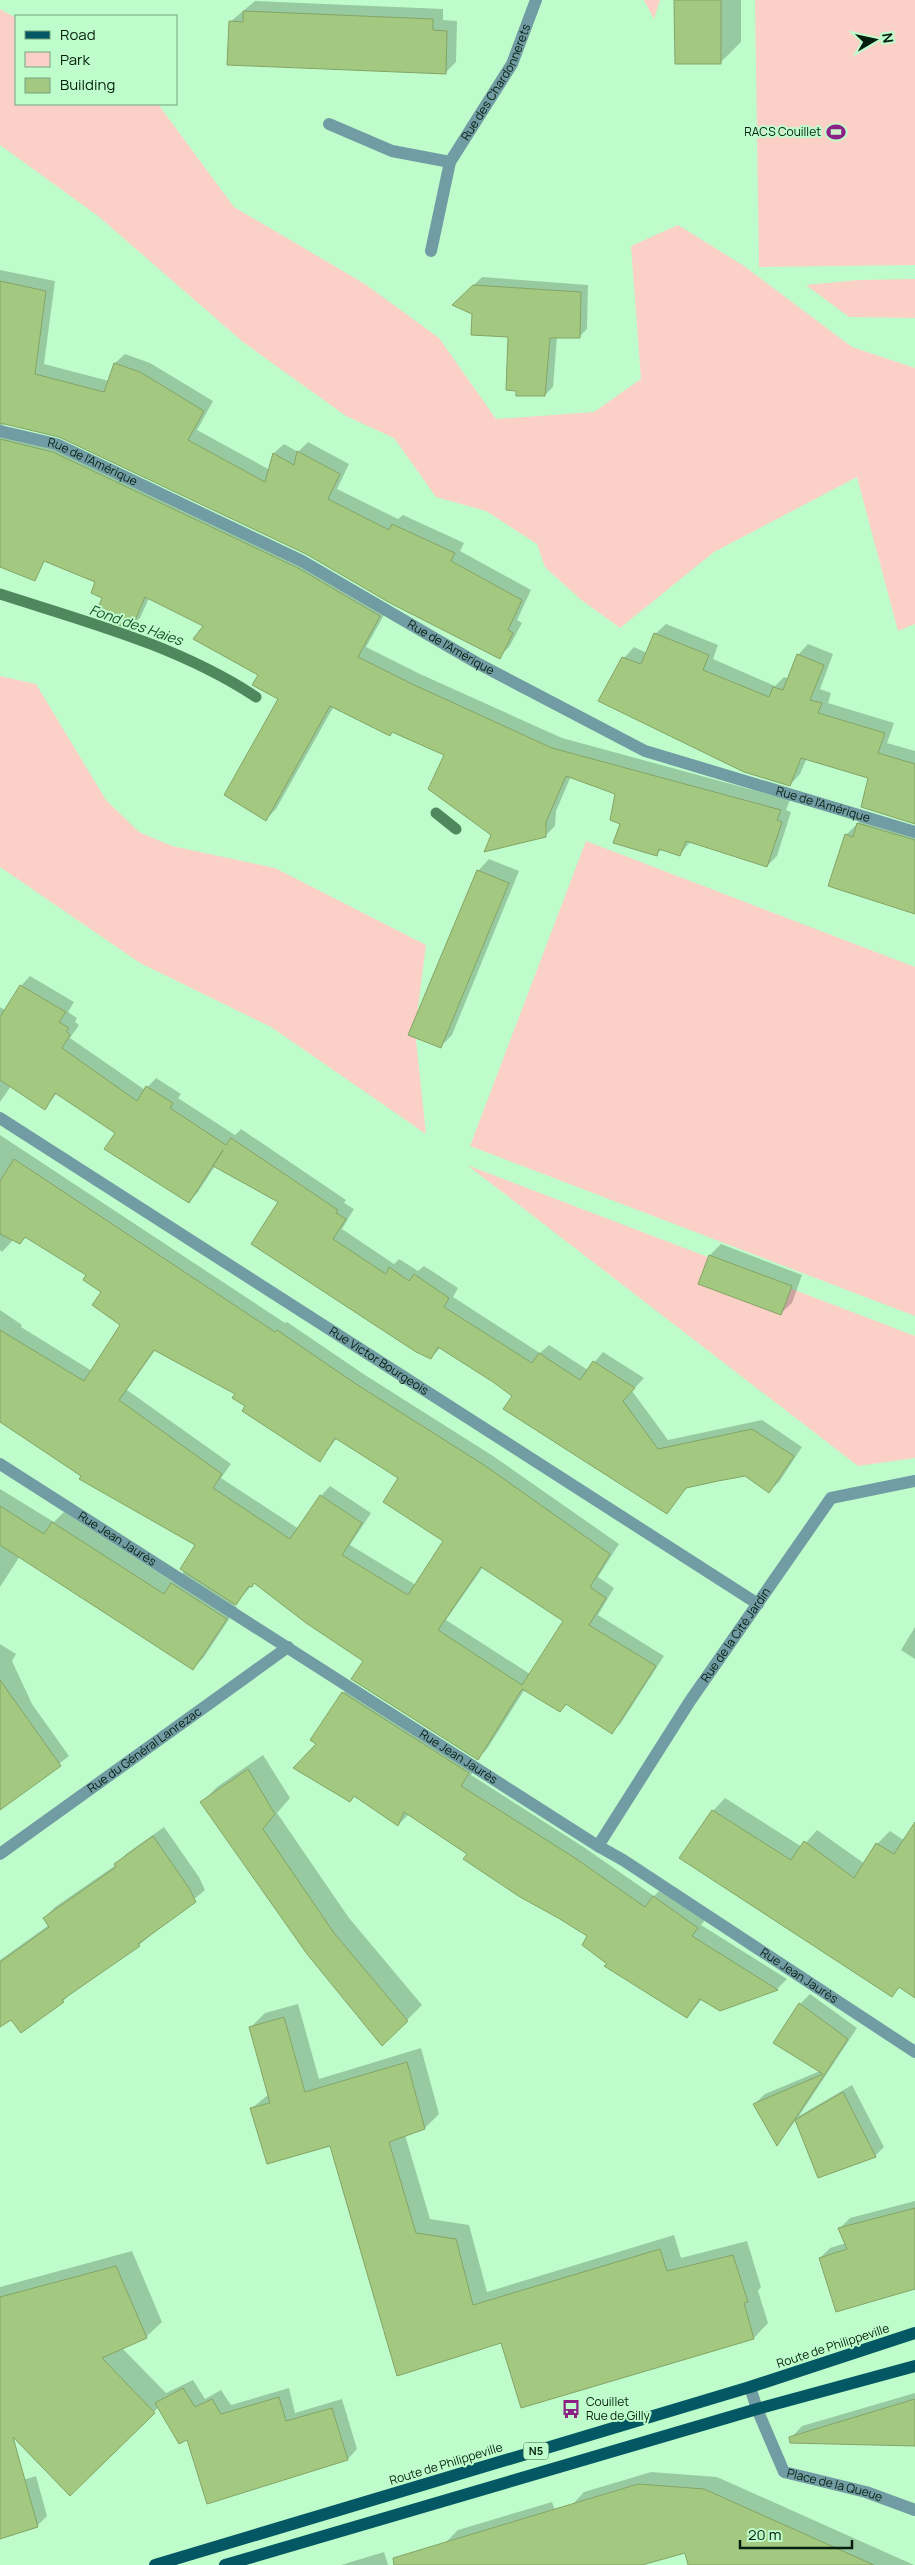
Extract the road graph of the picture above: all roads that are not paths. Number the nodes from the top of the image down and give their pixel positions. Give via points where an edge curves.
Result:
1 (536, 0) edge
2 (329, 124) dead end
3 (450, 162) junction
4 (431, 251) dead end
5 (0, 430) edge
6 (915, 832) edge
7 (0, 1118) edge
8 (0, 1464) edge
9 (915, 1481) edge
10 (758, 1604) junction
11 (288, 1647) junction
12 (598, 1846) junction
13 (0, 1854) edge
14 (915, 2052) edge
15 (915, 2333) edge
16 (915, 2366) edge
17 (750, 2387) junction
18 (757, 2409) junction
19 (915, 2510) edge
20 (155, 2565) edge
21 (225, 2565) edge

1 - 3 street, Rue des Chardonnerets via 512,64
2 - 3 street via 392,151
3 - 4 street, Rue des Chardonnerets
5 - 6 street, Rue de l'Amérique via 56,444 302,561 478,663 645,751
7 - 10 street, Rue Victor Bourgeois
8 - 11 street, Rue Jean Jaurès
9 - 10 street, Rue de la Cité Jardin via 831,1498
10 - 12 street, Rue de la Cité Jardin via 690,1701
11 - 12 street, Rue Jean Jaurès
11 - 13 street, Rue du Général Lanrezac
12 - 14 street, Rue Jean Jaurès
15 - 17 main road, Route de Philippeville / N5
16 - 18 main road, N5
17 - 18 street, Place de la Queue
17 - 20 main road, Route de Philippeville / N5
18 - 19 street, Place de la Queue via 784,2472 866,2492
18 - 21 main road, N5

